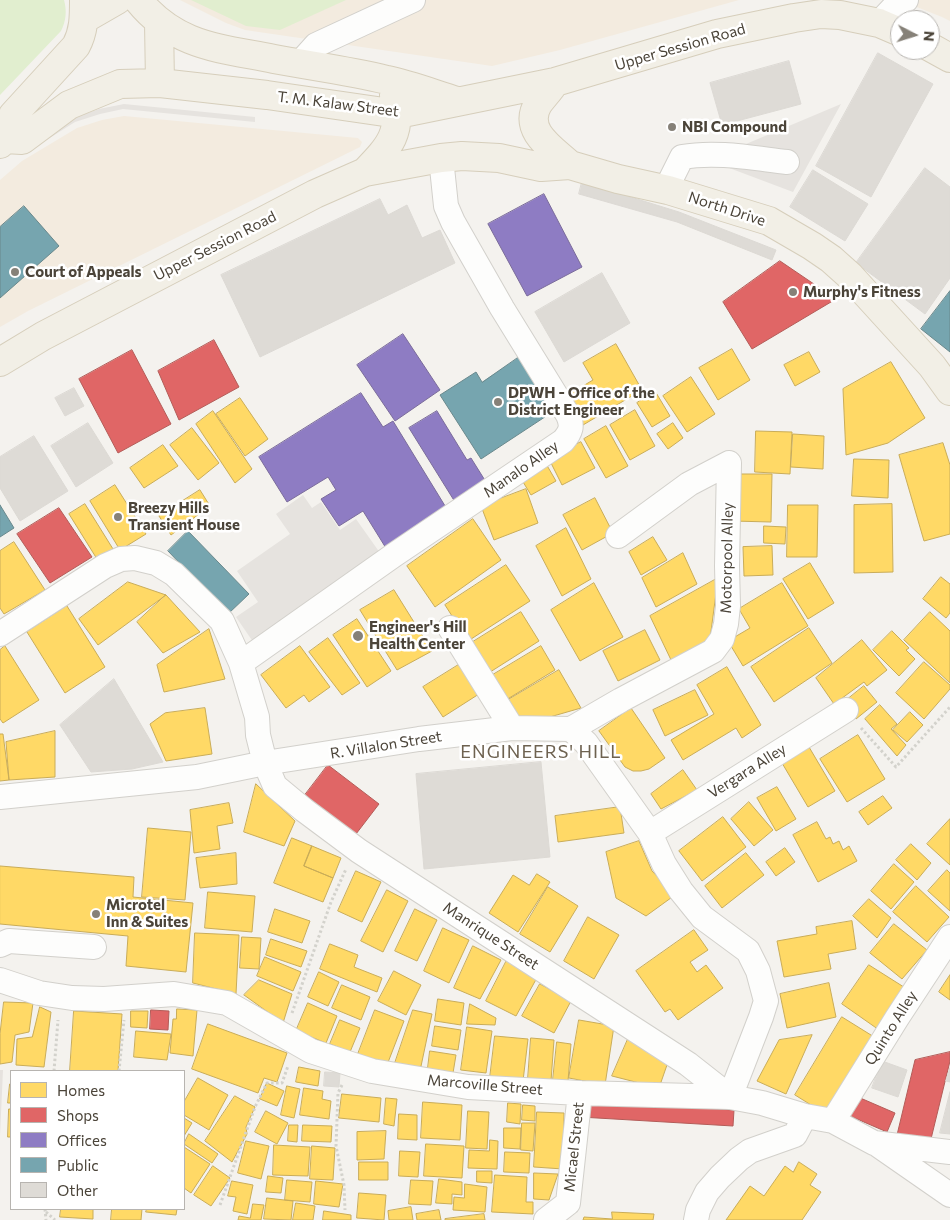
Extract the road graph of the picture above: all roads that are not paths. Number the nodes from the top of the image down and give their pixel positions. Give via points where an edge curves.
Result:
1 (117, 0) edge
2 (138, 0) edge
3 (413, 0) edge
4 (906, 0) edge
5 (84, 9) edge
6 (893, 10) edge
7 (159, 23) junction
8 (890, 27) edge
9 (299, 64) junction
10 (388, 80) junction
11 (555, 82) junction
12 (160, 83) junction
13 (461, 102) junction
14 (398, 114) junction
15 (3, 141) edge
16 (441, 158) junction
17 (787, 162) dead end
18 (570, 165) junction
19 (365, 172) junction
20 (668, 190) junction
21 (0, 362) edge
22 (950, 391) edge
23 (618, 536) dead end
24 (450, 628) dead end
25 (0, 634) edge
26 (241, 663) junction
27 (846, 710) road end
28 (512, 728) junction
29 (572, 729) junction
30 (265, 764) junction
31 (0, 797) edge
32 (650, 833) junction
33 (950, 937) edge
34 (0, 945) edge
35 (94, 947) dead end
36 (0, 980) edge
37 (580, 1093) junction
38 (730, 1097) junction
39 (762, 1103) junction
40 (805, 1116) junction
41 (833, 1121) junction
42 (770, 1143) junction
43 (874, 1143) junction
44 (950, 1152) edge
45 (950, 1195) edge
46 (546, 1220) edge
47 (696, 1220) edge

1 - 5 main road
2 - 7 main road, T. M. Kalaw Street
3 - 9 street via 316,45
4 - 6 street
5 - 15 main road, T. M. Kalaw Street via 81,37 76,46 13,115
7 - 9 main road, T. M. Kalaw Street via 188,40 214,48
7 - 12 main road
8 - 11 main road, Upper Session Road via 840,15 794,18 717,34
9 - 10 main road, T. M. Kalaw Street
10 - 13 main road, T. M. Kalaw Street
10 - 14 main road
11 - 13 main road, Upper Session Road
11 - 18 main road via 537,106 534,128 541,139
12 - 14 main road, T. M. Kalaw Street
12 - 15 main road, T. M. Kalaw Street via 120,84 69,106 22,140
13 - 14 main road, T. M. Kalaw Street
14 - 19 main road via 391,142
16 - 18 main road, North Drive via 499,158 542,167
16 - 19 main road, Upper Session Road
16 - 26 street, Manalo Alley via 446,206 453,222 568,415 572,424 570,433
17 - 20 street via 723,155 682,157
18 - 20 main road, North Drive
19 - 21 main road, Upper Session Road via 306,199 43,336
20 - 22 main road, North Drive via 769,222 819,250 850,276 932,366
23 - 29 street, Motorpool Alley via 688,484 729,463 728,606 722,639 713,651
24 - 28 street
25 - 26 street, Manrique Street via 105,566 121,559 135,558 156,563 174,574 222,622
26 - 30 street, Manrique Street via 257,717
27 - 32 street, Vergara Alley
28 - 29 street, R. Villalon Street
28 - 30 street, R. Villalon Street
29 - 32 street via 586,743
30 - 31 street, R. Villalon Street via 197,777
30 - 38 street, Manrique Street via 275,786 356,848 688,1064
32 - 38 street via 681,891 702,917 748,951 758,971 766,1001
33 - 41 street, Quinto Alley
34 - 35 street via 9,941
36 - 37 street, Marcoville Street via 39,994 104,999 174,994 227,1003 311,1050 372,1071 468,1087
37 - 38 street, Marcoville Street
37 - 46 street, Micael Street via 568,1204
38 - 39 street, Marcoville Street
39 - 40 street, Marcoville Street
39 - 42 street
40 - 41 street, Marcoville Street
40 - 42 street via 795,1134
41 - 43 street, Marcoville Street
42 - 47 street via 750,1151 720,1176 700,1204
43 - 44 street, Marcoville Street
43 - 45 street

